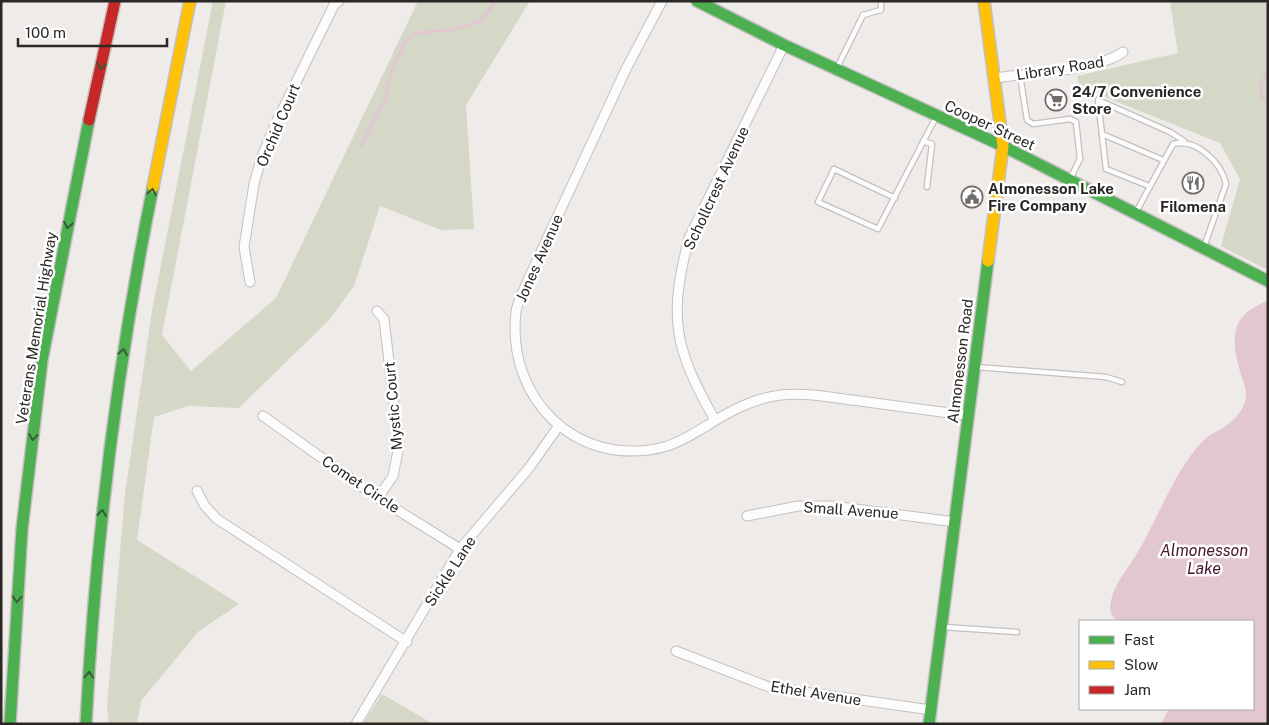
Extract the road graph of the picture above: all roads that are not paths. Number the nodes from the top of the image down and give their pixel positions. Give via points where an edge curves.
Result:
1 (115, 1) edge
2 (190, 1) edge
3 (662, 1) edge
4 (697, 1) edge
5 (881, 1) edge
6 (984, 1) edge
7 (335, 2) edge
8 (784, 45) junction
9 (1123, 52) dead end
10 (836, 69) junction
11 (1020, 74) junction
12 (995, 78) junction
13 (936, 115) junction
14 (1102, 134) junction
15 (923, 141) junction
16 (1185, 142) junction
17 (1003, 146) junction
18 (1163, 160) junction
19 (1070, 180) junction
20 (1149, 186) junction
21 (927, 188) dead end
22 (895, 198) junction
23 (1135, 214) junction
24 (1203, 248) junction
25 (1268, 281) edge
26 (250, 282) dead end
27 (376, 312) dead end
28 (975, 366) junction
29 (1122, 382) dead end
30 (968, 415) junction
31 (263, 416) dead end
32 (715, 420) junction
33 (558, 427) junction
34 (198, 492) dead end
35 (378, 498) junction
36 (748, 516) dead end
37 (955, 522) junction
38 (460, 549) junction
39 (942, 627) junction
40 (1017, 632) dead end
41 (407, 642) junction
42 (676, 651) dead end
43 (931, 710) junction
44 (10, 724) edge
45 (86, 724) edge
46 (356, 724) edge
47 (929, 724) edge

1 -> 44 main road, Veterans Memorial Highway via 42,360 22,529
45 -> 2 main road via 98,545 110,436 125,335
3 - 33 street, Jones Avenue via 626,69 516,311 520,368 533,397
4 - 8 main road, Cooper Street
5 - 10 lane via 881,10 863,15
6 - 12 main road, Almonesson Road
7 - 26 street, Orchid Court via 261,159 244,247
8 - 10 main road, Cooper Street
8 - 32 street, Schollcrest Avenue via 690,238 681,271 676,317 680,342 685,362
9 - 11 street, Library Road via 1113,60
10 - 13 main road, Cooper Street
11 - 12 street, Library Road
11 - 19 lane via 1028,120 1033,124 1070,119 1076,122 1080,159
12 - 17 main road, Almonesson Road
13 - 15 lane
13 - 17 main road, Cooper Street
14 - 16 lane via 1098,100
14 - 18 lane
14 - 20 lane via 1106,169
15 - 21 lane via 932,144
15 - 22 lane
16 - 18 lane via 1173,144
16 - 24 lane via 1204,150 1226,184
17 - 19 main road, Cooper Street
17 - 28 main road, Almonesson Road
18 - 20 lane
19 - 23 main road, Cooper Street
20 - 23 lane
22 - 22 lane via 878,229 818,202 834,169
23 - 24 main road, Cooper Street
24 - 25 main road, Cooper Street
27 - 35 street, Mystic Court via 384,319 399,446 393,476
28 - 29 lane via 1106,376
28 - 30 main road, Almonesson Road
30 - 32 street, Jones Avenue via 794,394 760,398
30 - 37 main road, Almonesson Road
31 - 35 street, Comet Circle
32 - 33 street, Jones Avenue via 686,438 665,447 646,450 619,451 596,446
33 - 38 street, Sickle Lane via 529,468
34 - 41 street via 217,519
35 - 38 street, Comet Circle
36 - 37 street, Small Avenue via 798,506 833,506
37 - 39 main road, Almonesson Road
38 - 41 street, Sickle Lane
39 - 40 lane
39 - 43 main road, Almonesson Road
41 - 46 street, Sickle Lane
42 - 43 street, Ethel Avenue via 769,687
43 - 47 main road, Almonesson Road

